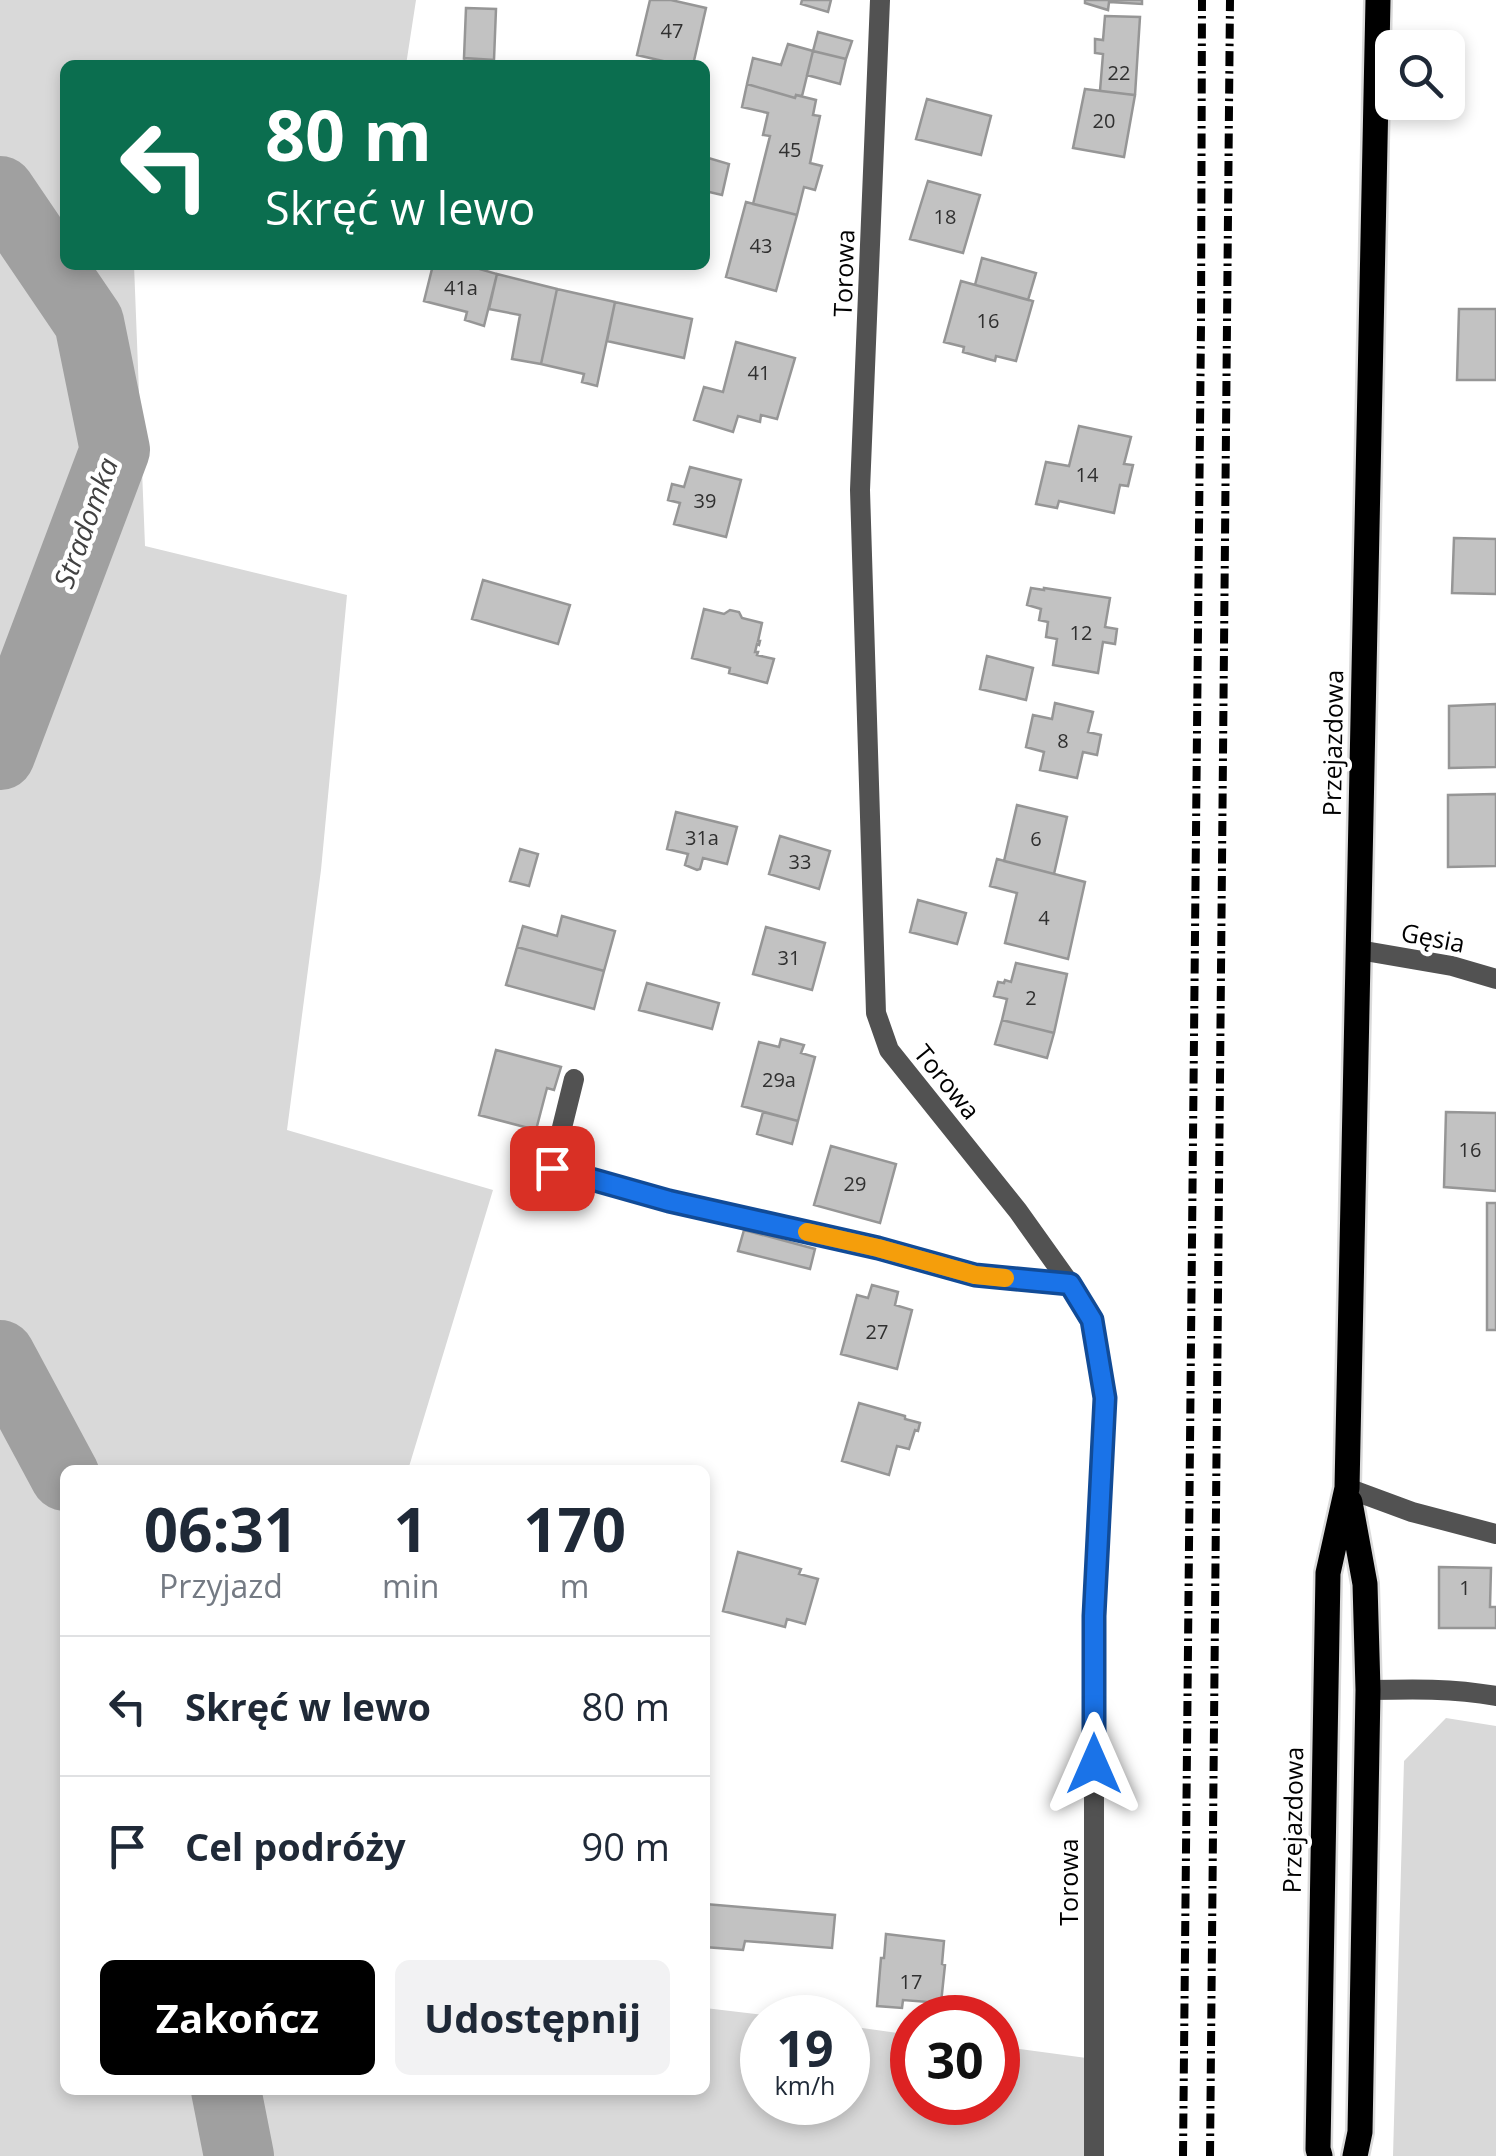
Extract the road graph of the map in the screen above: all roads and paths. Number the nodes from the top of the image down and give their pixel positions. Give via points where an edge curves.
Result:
1 (880, 0) edge
2 (1378, 0) edge
3 (1359, 950) junction
4 (1496, 978) edge
5 (574, 1079) dead end
6 (1070, 1284) junction
7 (1347, 1488) junction
8 (1496, 1534) edge
9 (1368, 1690) junction
10 (1496, 1696) edge
11 (1094, 2156) edge
12 (1320, 2156) edge
13 (1355, 2156) edge

1 - 6 street, Torowa via 860,490 876,1014 889,1050
2 - 3 main road, Przejazdowa
3 - 4 street, Gęsia
3 - 7 main road, Przejazdowa
5 - 6 street via 552,1168 975,1275
6 - 11 street, Torowa via 1092,1320 1105,1398 1094,1616
7 - 8 street
7 - 9 main road, Przejazdowa via 1365,1584
7 - 12 main road, Przejazdowa via 1328,1573
9 - 10 street
9 - 13 main road, Przejazdowa

